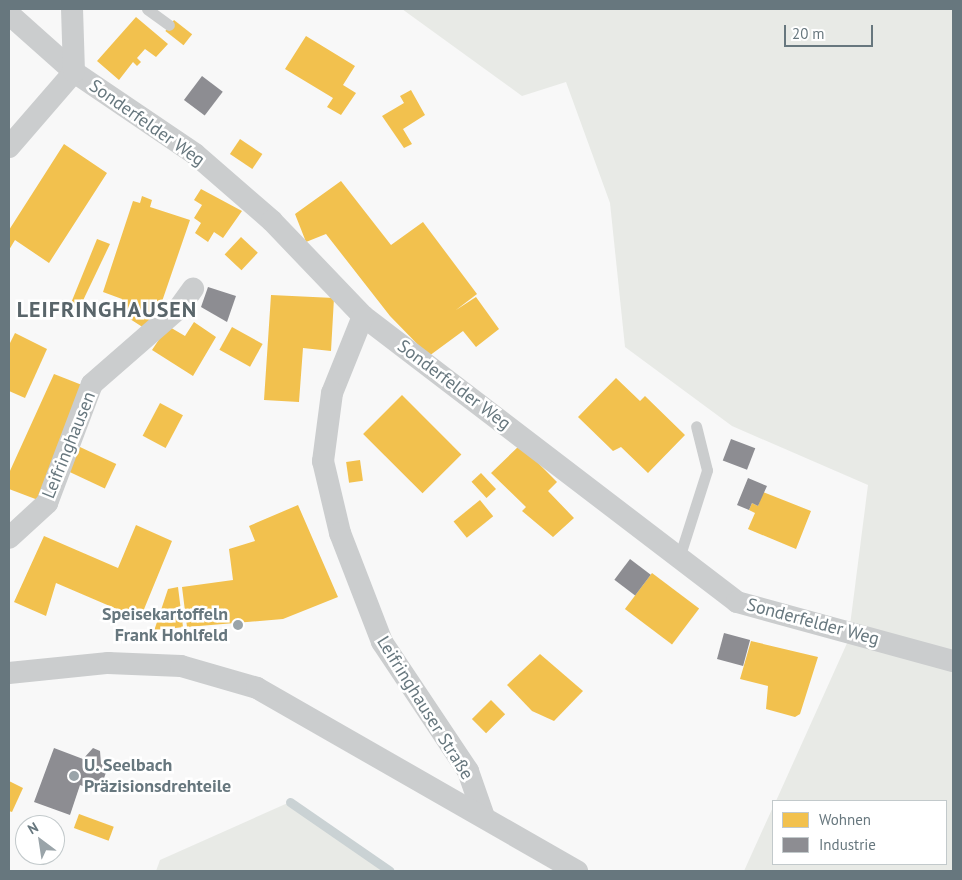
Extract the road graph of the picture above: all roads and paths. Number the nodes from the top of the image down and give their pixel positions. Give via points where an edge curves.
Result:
1 (72, 9) edge
2 (147, 9) edge
3 (9, 14) edge
4 (169, 25) dead end
5 (74, 72) junction
6 (9, 147) edge
7 (194, 289) dead end
8 (363, 316) junction
9 (696, 426) dead end
10 (9, 538) edge
11 (679, 558) junction
12 (953, 661) edge
13 (9, 673) edge
14 (483, 814) junction
15 (577, 871) edge

1 - 5 street
2 - 4 lane
3 - 5 street, Sonderfelder Weg
5 - 6 street
5 - 8 street, Sonderfelder Weg via 195,154 272,221
7 - 10 street, Leifringhausen via 179,308 92,384 47,503
8 - 11 street, Sonderfelder Weg
8 - 14 street, Leifringhauser Straße via 332,393 324,428 325,470 340,533 382,642 468,772
9 - 11 lane via 707,470
11 - 12 street, Sonderfelder Weg via 737,602
13 - 14 street, Leifringhauser Straße via 108,663 181,666 257,688
14 - 15 street, Leifringhauser Straße

